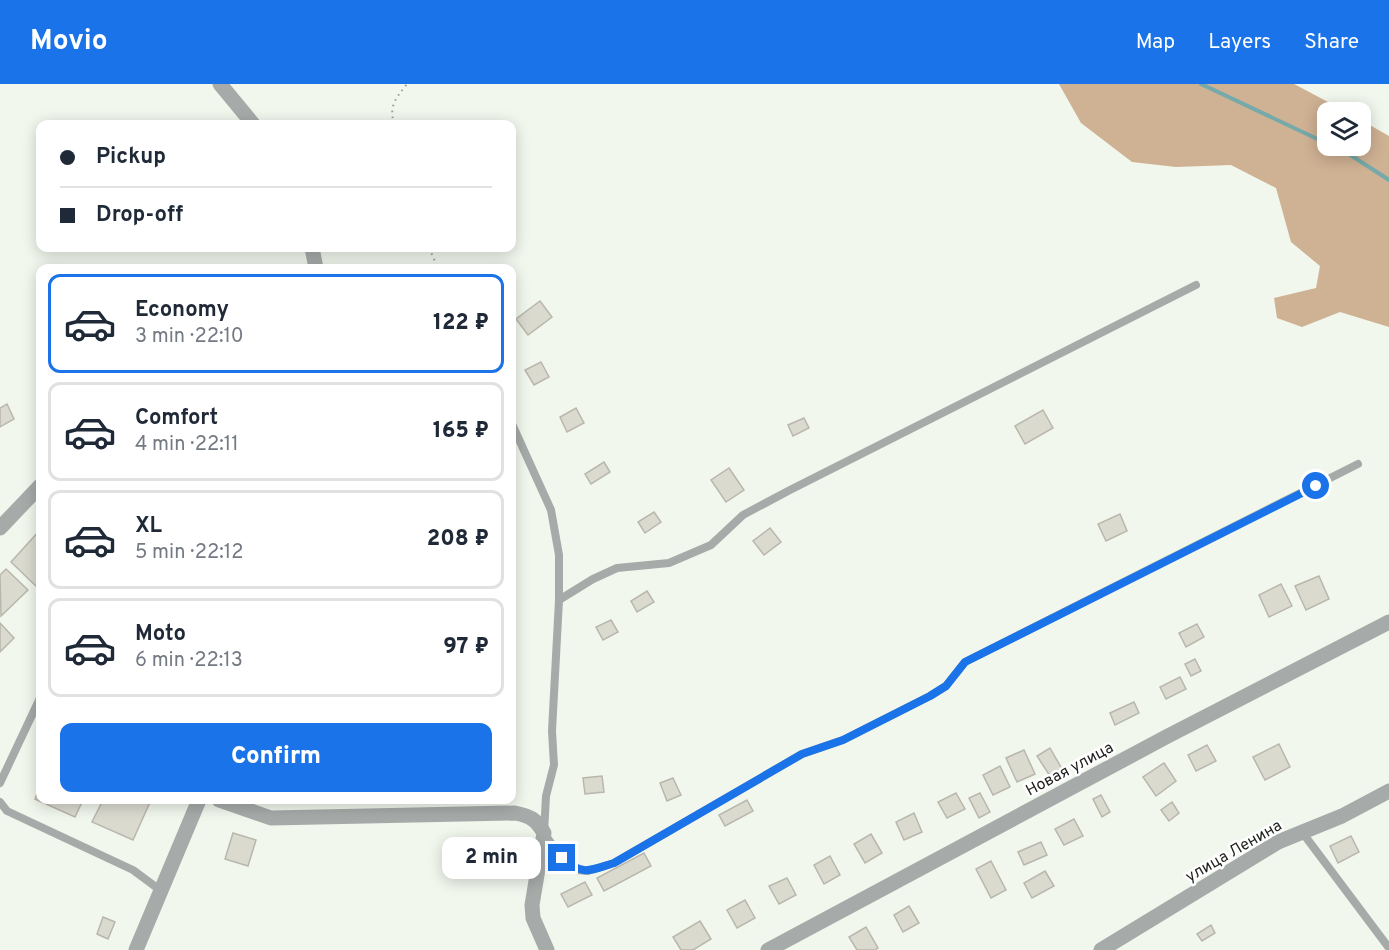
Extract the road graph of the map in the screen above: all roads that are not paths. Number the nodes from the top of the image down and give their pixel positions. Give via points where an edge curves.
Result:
1 (220, 84) edge
2 (250, 120) edge
3 (1196, 285) dead end
4 (516, 433) edge
5 (1358, 464) dead end
6 (36, 490) edge
7 (0, 528) edge
8 (559, 600) junction
9 (1389, 622) edge
10 (36, 706) edge
11 (0, 783) edge
12 (1389, 792) edge
13 (0, 801) edge
14 (197, 804) edge
15 (231, 804) edge
16 (1302, 832) junction
17 (544, 833) junction
18 (160, 890) junction
19 (1389, 948) edge
20 (136, 950) edge
21 (547, 950) edge
22 (768, 950) edge
23 (1101, 950) edge

1 - 2 street
3 - 8 lane via 743,515 711,545 669,563 617,568
4 - 8 lane via 551,510 559,555
5 - 17 lane via 965,662 946,686 930,696 843,740 802,754 614,863 588,871 576,870
6 - 7 street
8 - 17 lane via 552,719 554,765 546,796
9 - 22 street, Новая улица
10 - 11 lane
12 - 16 street, улица Ленина
13 - 18 lane via 7,811 133,870
14 - 18 street
15 - 17 street via 271,818 515,813 530,816
16 - 19 lane
16 - 23 street, улица Ленина via 1278,842
17 - 21 street via 532,905 533,918
18 - 20 street

